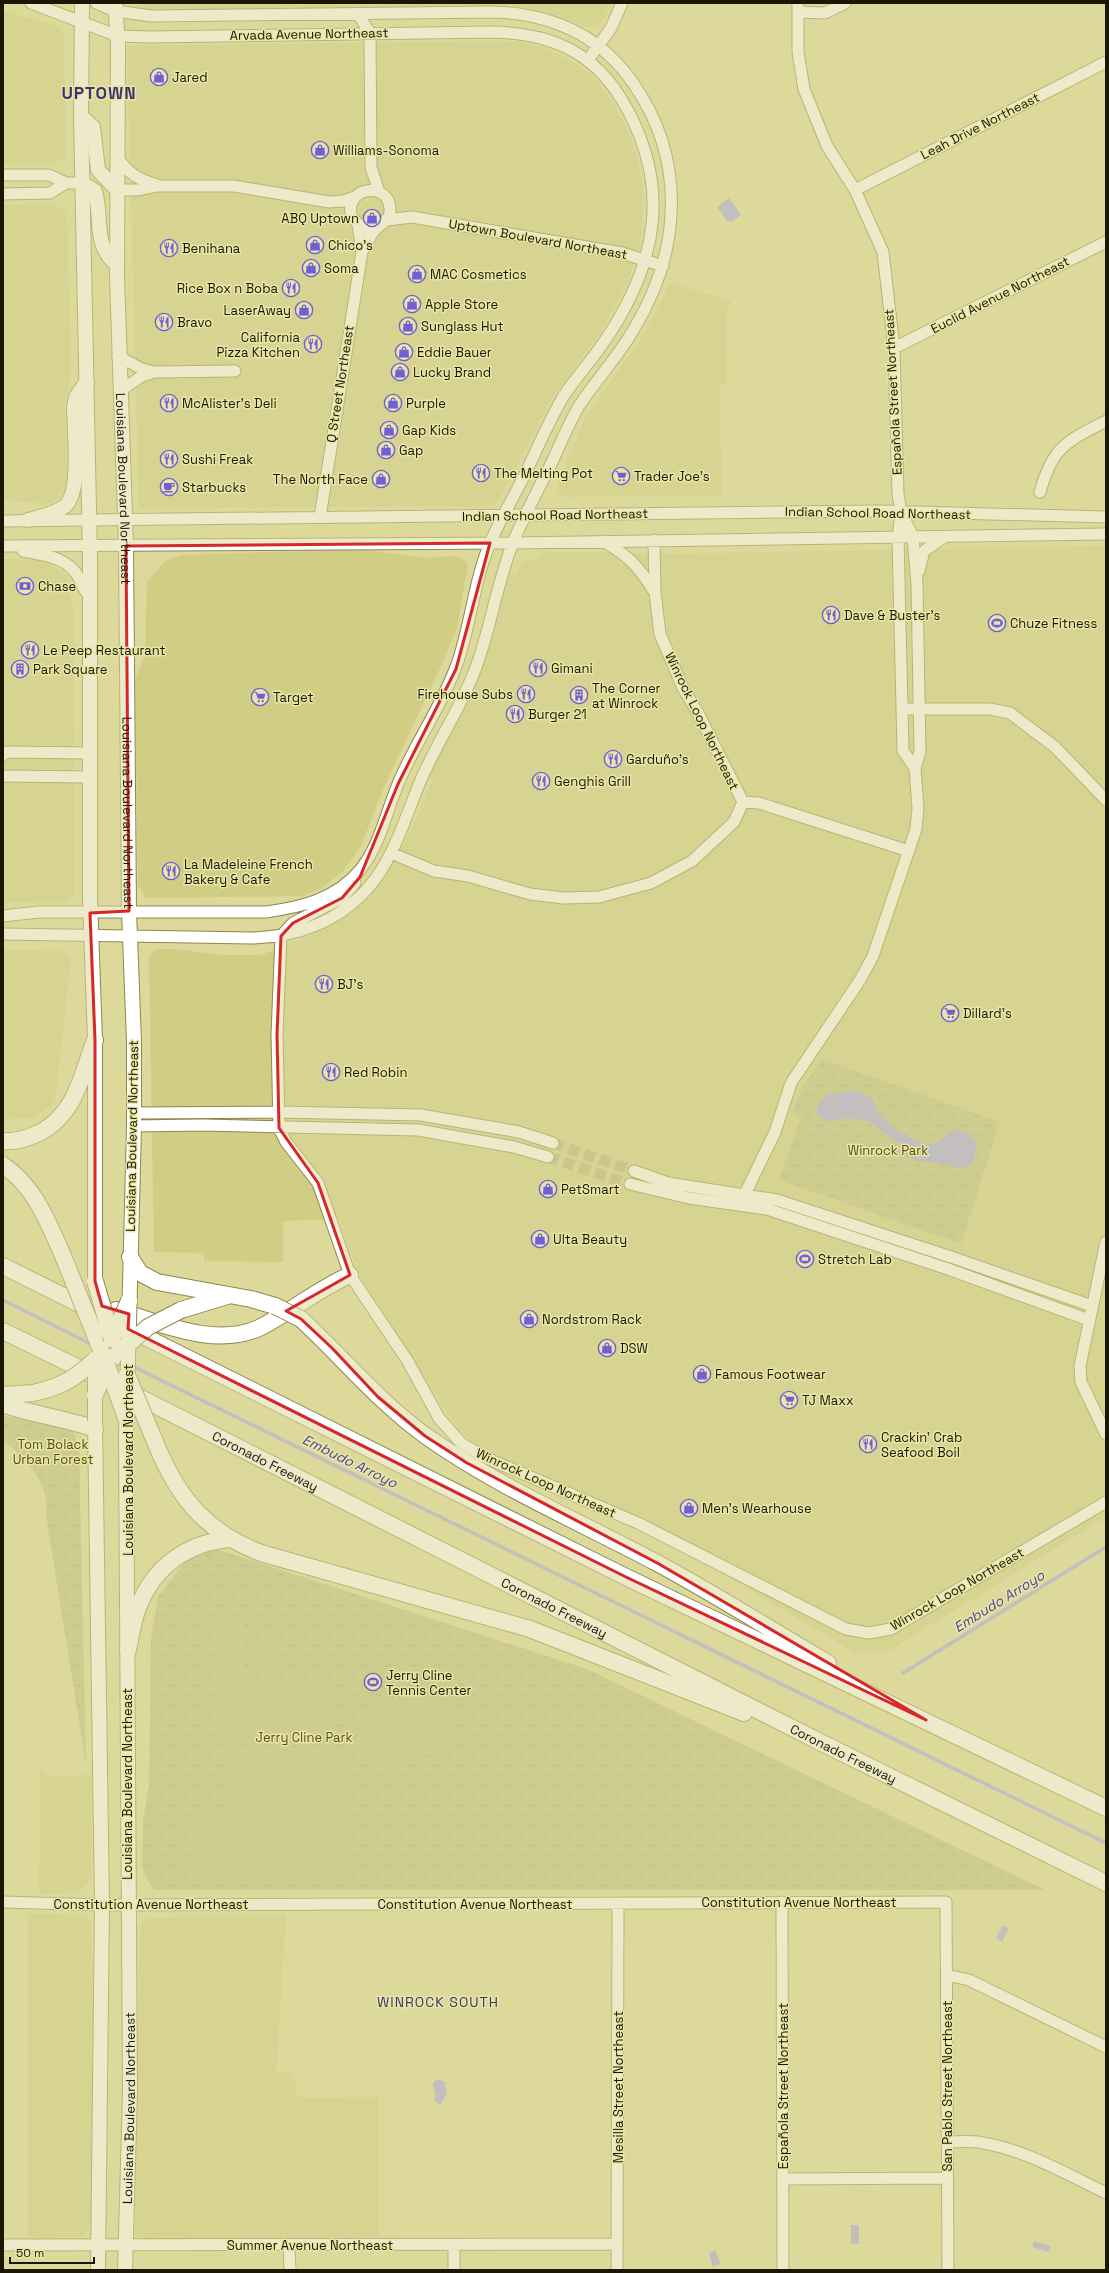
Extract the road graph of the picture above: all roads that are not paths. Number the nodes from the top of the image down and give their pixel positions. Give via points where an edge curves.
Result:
1 (31, 3) edge
2 (82, 3) edge
3 (96, 3) edge
4 (622, 3) edge
5 (845, 3) edge
6 (115, 7) edge
7 (798, 8) edge
8 (358, 14) junction
9 (80, 22) junction
10 (370, 33) junction
11 (118, 36) junction
12 (599, 46) junction
13 (588, 60) junction
14 (1106, 62) edge
15 (81, 116) junction
16 (117, 157) junction
17 (371, 167) junction
18 (3, 175) edge
19 (66, 183) junction
20 (83, 183) junction
21 (157, 186) junction
22 (117, 190) junction
23 (855, 190) junction
24 (379, 192) junction
25 (3, 194) edge
26 (357, 195) junction
27 (388, 201) junction
28 (329, 202) junction
29 (412, 217) junction
30 (387, 220) junction
31 (355, 221) junction
32 (377, 228) junction
33 (1106, 242) edge
34 (362, 252) junction
35 (646, 260) junction
36 (117, 265) junction
37 (663, 266) junction
38 (894, 348) junction
39 (118, 356) junction
40 (235, 371) dead end
41 (154, 372) junction
42 (87, 381) junction
43 (120, 391) junction
44 (1106, 421) edge
45 (1040, 492) dead end
46 (901, 512) junction
47 (526, 515) junction
48 (505, 516) junction
49 (320, 517) junction
50 (124, 518) junction
51 (1106, 518) edge
52 (28, 520) junction
53 (90, 520) junction
54 (3, 521) edge
55 (1106, 534) edge
56 (946, 536) junction
57 (898, 537) junction
58 (913, 537) junction
59 (602, 540) junction
60 (654, 540) junction
61 (490, 543) junction
62 (513, 543) junction
63 (3, 546) edge
64 (126, 546) junction
65 (90, 547) junction
66 (3, 550) edge
67 (917, 584) junction
68 (655, 592) junction
69 (90, 596) junction
70 (902, 709) junction
71 (919, 709) junction
72 (420, 740) junction
73 (436, 748) junction
74 (90, 753) junction
75 (3, 755) edge
76 (915, 768) junction
77 (3, 776) edge
78 (90, 777) junction
79 (1106, 800) edge
80 (742, 802) junction
81 (909, 851) junction
82 (391, 853) junction
83 (364, 864) junction
84 (129, 911) junction
85 (90, 913) junction
86 (3, 916) edge
87 (3, 934) edge
88 (90, 935) junction
89 (130, 936) junction
90 (281, 936) junction
91 (95, 1040) junction
92 (279, 1112) junction
93 (134, 1120) junction
94 (279, 1128) junction
95 (3, 1141) edge
96 (553, 1143) tunnel mouth
97 (548, 1157) tunnel mouth
98 (3, 1165) edge
99 (634, 1171) tunnel mouth
100 (630, 1184) tunnel mouth
101 (696, 1187) junction
102 (745, 1194) junction
103 (690, 1198) junction
104 (1106, 1242) edge
105 (130, 1257) junction
106 (3, 1266) edge
107 (95, 1275) junction
108 (350, 1275) junction
109 (50, 1290) junction
110 (228, 1296) junction
111 (129, 1301) joint
112 (1092, 1306) junction
113 (1089, 1320) junction
114 (3, 1330) edge
115 (95, 1335) junction
116 (110, 1352) junction
117 (127, 1375) junction
118 (3, 1395) edge
119 (95, 1395) joint
120 (3, 1404) edge
121 (126, 1418) junction
122 (95, 1425) junction
123 (1106, 1434) edge
124 (1106, 1502) edge
125 (230, 1539) junction
126 (128, 1650) junction
127 (926, 1720) junction
128 (824, 1744) junction
129 (1106, 1808) edge
130 (1106, 1884) edge
131 (3, 1902) edge
132 (782, 1902) junction
133 (946, 1902) joint
134 (618, 1904) junction
135 (102, 1905) junction
136 (127, 1905) junction
137 (947, 1975) junction
138 (1106, 2047) edge
139 (947, 2142) junction
140 (947, 2178) junction
141 (784, 2179) junction
142 (1106, 2193) edge
143 (617, 2244) junction
144 (3, 2245) edge
145 (289, 2245) junction
146 (454, 2245) junction
147 (98, 2246) junction
148 (126, 2246) junction
149 (98, 2270) edge
150 (125, 2270) edge
151 (290, 2270) edge
152 (454, 2270) edge
153 (618, 2270) edge
154 (783, 2270) edge
155 (948, 2270) edge

1 - 9 street, Arvada Avenue Northeast
2 - 9 main road
3 - 6 street, Arvada Avenue Northeast
4 - 12 street via 611,28
5 - 7 street via 825,14
6 - 8 street, Arvada Avenue Northeast via 152,16 184,17
6 - 11 main road, Louisiana Boulevard Northeast
7 - 23 street, Española Street Northeast via 798,52 804,89 827,146
8 - 10 street
8 - 12 street, Arvada Avenue Northeast via 524,14 569,28
9 - 11 street, Arvada Avenue Northeast
9 - 15 main road
10 - 11 street, Arvada Avenue Northeast
10 - 13 street, Arvada Avenue Northeast via 521,33 561,44
10 - 17 street
11 - 16 main road, Louisiana Boulevard Northeast
12 - 13 street
12 - 37 street, Arvada Avenue Northeast via 612,56 636,88 654,122 665,152 671,183 672,211 669,242
13 - 35 street, Arvada Avenue Northeast via 620,98 637,130 647,157 653,210
14 - 23 street, Leah Drive Northeast
15 - 20 main road
15 - 22 main road via 93,127 98,170
16 - 21 street via 127,171 142,181
16 - 22 main road, Louisiana Boulevard Northeast
17 - 24 street
17 - 26 street via 367,182
18 - 19 street via 49,175
19 - 20 street
19 - 25 street via 50,193
20 - 36 main road via 95,191 102,247
20 - 42 main road
21 - 22 street via 139,190
21 - 28 street via 234,186
22 - 36 main road, Louisiana Boulevard Northeast
23 - 38 street, Española Street Northeast via 883,252
24 - 26 street via 369,190
24 - 27 street
26 - 28 street via 343,201
26 - 31 street via 351,207
27 - 29 street, Uptown Boulevard Northeast
27 - 30 street via 390,211
28 - 31 street
29 - 30 street, Uptown Boulevard Northeast
29 - 35 street, Uptown Boulevard Northeast via 622,253
30 - 32 street
31 - 32 street via 368,229
31 - 34 street, Q Street Northeast
32 - 34 street, Q Street Northeast
33 - 38 street, Euclid Avenue Northeast
34 - 49 street, Q Street Northeast
35 - 37 street, Uptown Boulevard Northeast
35 - 48 street, Arvada Avenue Northeast via 637,285 618,321 560,403
36 - 39 main road, Louisiana Boulevard Northeast
37 - 47 street, Arvada Avenue Northeast via 654,293 634,331 576,411
38 - 46 street, Española Street Northeast via 898,494
39 - 41 street via 142,369
39 - 43 main road, Louisiana Boulevard Northeast
40 - 41 street
41 - 43 street via 142,376
42 - 52 main road via 76,397 74,408 75,472 72,496 64,507
42 - 53 main road
43 - 50 main road, Louisiana Boulevard Northeast
44 - 45 street via 1073,438 1059,450 1047,470
46 - 47 street, Indian School Road Northeast
46 - 51 street, Indian School Road Northeast
46 - 57 street
46 - 58 street
47 - 48 street, Indian School Road Northeast
47 - 62 street, Arvada Avenue Northeast
48 - 49 street, Indian School Road Northeast
48 - 61 street, Arvada Avenue Northeast
49 - 50 street, Indian School Road Northeast
50 - 53 street, Indian School Road Northeast
50 - 64 main road, Louisiana Boulevard Northeast
52 - 53 street, Indian School Road Northeast
52 - 54 street, Indian School Road Northeast
53 - 65 main road
55 - 56 street, Indian School Road Northeast
56 - 58 street, Indian School Road Northeast
56 - 67 street via 924,551
57 - 58 street, Indian School Road Northeast
57 - 60 street, Indian School Road Northeast
57 - 70 street
58 - 67 street
59 - 60 street, Indian School Road Northeast
59 - 62 street, Indian School Road Northeast
59 - 68 street, Winrock Loop Northeast via 623,552 638,566
60 - 68 street, Winrock Loop Northeast
61 - 62 street, Indian School Road Northeast
61 - 64 street, Indian School Road Northeast
61 - 72 street, Arvada Avenue Northeast via 458,663
62 - 73 street, Arvada Avenue Northeast via 476,667 466,693
63 - 65 street, Indian School Road Northeast
64 - 65 street, Indian School Road Northeast
64 - 84 main road, Louisiana Boulevard Northeast
65 - 69 main road
66 - 69 street via 40,554 63,561 79,577 83,590
67 - 71 street
68 - 80 street, Winrock Loop Northeast via 660,634 683,688
69 - 74 main road
70 - 71 street
70 - 76 street via 903,751
71 - 76 street via 920,752
71 - 79 street via 990,709 1010,713 1055,747
72 - 73 street
72 - 83 street, Arvada Avenue Northeast via 398,784 376,844
73 - 82 street, Arvada Avenue Northeast
74 - 75 street via 6,752
74 - 78 main road
76 - 81 street via 918,818
77 - 78 street
78 - 85 main road
80 - 81 street, Winrock Loop Northeast via 759,803
80 - 82 street, Winrock Loop Northeast via 734,822 692,861 651,883 599,897 564,898 530,894 468,876 434,871
81 - 102 street via 873,956 860,980 791,1083 772,1139
82 - 90 street, Arvada Avenue Northeast via 367,889 346,908 322,924
83 - 84 street via 338,890 296,907 252,913
83 - 90 street via 360,877 342,898 293,923
84 - 85 street
84 - 89 main road, Louisiana Boulevard Northeast
85 - 86 street via 39,912
85 - 88 main road
87 - 88 street, Arvada Avenue Northeast
88 - 89 street, Arvada Avenue Northeast
88 - 91 main road
89 - 90 street, Arvada Avenue Northeast
89 - 93 main road, Louisiana Boulevard Northeast
90 - 92 street, Winrock Loop Northeast via 277,1035
91 - 95 highway via 75,1097 59,1120 31,1138
91 - 107 main road
92 - 93 street
92 - 94 street, Winrock Loop Northeast
92 - 96 street via 421,1115 519,1132
93 - 94 street
93 - 105 main road, Louisiana Boulevard Northeast
94 - 97 street via 363,1127 418,1130 514,1147
94 - 108 street, Winrock Loop Northeast via 286,1142 318,1183
98 - 115 highway, bridge via 24,1182 37,1200
99 - 101 street via 668,1183
100 - 103 street
101 - 102 street
101 - 103 street
102 - 112 street via 777,1200
103 - 113 street via 766,1209
104 - 112 street
105 - 110 highway via 140,1273 149,1279
105 - 111 main road, Louisiana Boulevard Northeast, bridge
106 - 109 highway
107 - 115 main road, bridge
107 - 116 highway, bridge
108 - 109 highway via 330,1283 260,1327 222,1336 170,1326
108 - 124 street, Winrock Loop Northeast via 407,1360 439,1418 461,1443 484,1457 638,1523 846,1629 869,1633 891,1629
109 - 127 highway via 626,1577
110 - 116 highway, bridge via 181,1310 161,1319
110 - 127 highway, bridge via 275,1306 301,1319 378,1397 425,1436 467,1463 659,1564
111 - 116 highway, bridge
112 - 113 street
113 - 123 street via 1080,1366 1081,1382
114 - 128 highway, Coronado Freeway
115 - 116 highway
116 - 117 highway
116 - 118 highway, bridge via 68,1382 55,1388 33,1393
116 - 119 highway, bridge
116 - 121 highway, bridge
117 - 121 main road, Louisiana Boulevard Northeast, bridge
117 - 125 highway, bridge via 172,1478 190,1506 203,1520
119 - 122 main road, Louisiana Boulevard Northeast, bridge
120 - 122 highway via 27,1413
121 - 126 main road, Louisiana Boulevard Northeast, bridge
122 - 135 main road, Louisiana Boulevard Northeast
125 - 126 highway via 194,1546 165,1566 138,1607
125 - 128 highway via 261,1553 530,1629
126 - 136 main road, Louisiana Boulevard Northeast
127 - 129 highway
128 - 130 highway, Coronado Freeway
131 - 135 street, Constitution Avenue Northeast
132 - 133 street, Constitution Avenue Northeast
132 - 134 street, Constitution Avenue Northeast
132 - 141 street, Española Street Northeast
133 - 137 street, San Pablo Street Northeast
134 - 136 street, Constitution Avenue Northeast
134 - 143 street, Mesilla Street Northeast
135 - 136 street, Constitution Avenue Northeast
135 - 147 main road, Louisiana Boulevard Northeast
136 - 148 main road, Louisiana Boulevard Northeast via 130,2092
137 - 138 street via 969,1980
137 - 139 street, San Pablo Street Northeast
139 - 140 street, San Pablo Street Northeast
139 - 142 street via 976,2142 1002,2147 1033,2157
140 - 141 street
140 - 155 street, San Pablo Street Northeast
141 - 154 street, Española Street Northeast
143 - 146 street, Summer Avenue Northeast
143 - 153 street, Mesilla Street Northeast
144 - 147 street, Summer Avenue Northeast
145 - 146 street, Summer Avenue Northeast
145 - 148 street, Summer Avenue Northeast
145 - 151 street
146 - 152 street
147 - 148 street, Summer Avenue Northeast
147 - 149 main road, Louisiana Boulevard Northeast
148 - 150 main road, Louisiana Boulevard Northeast

